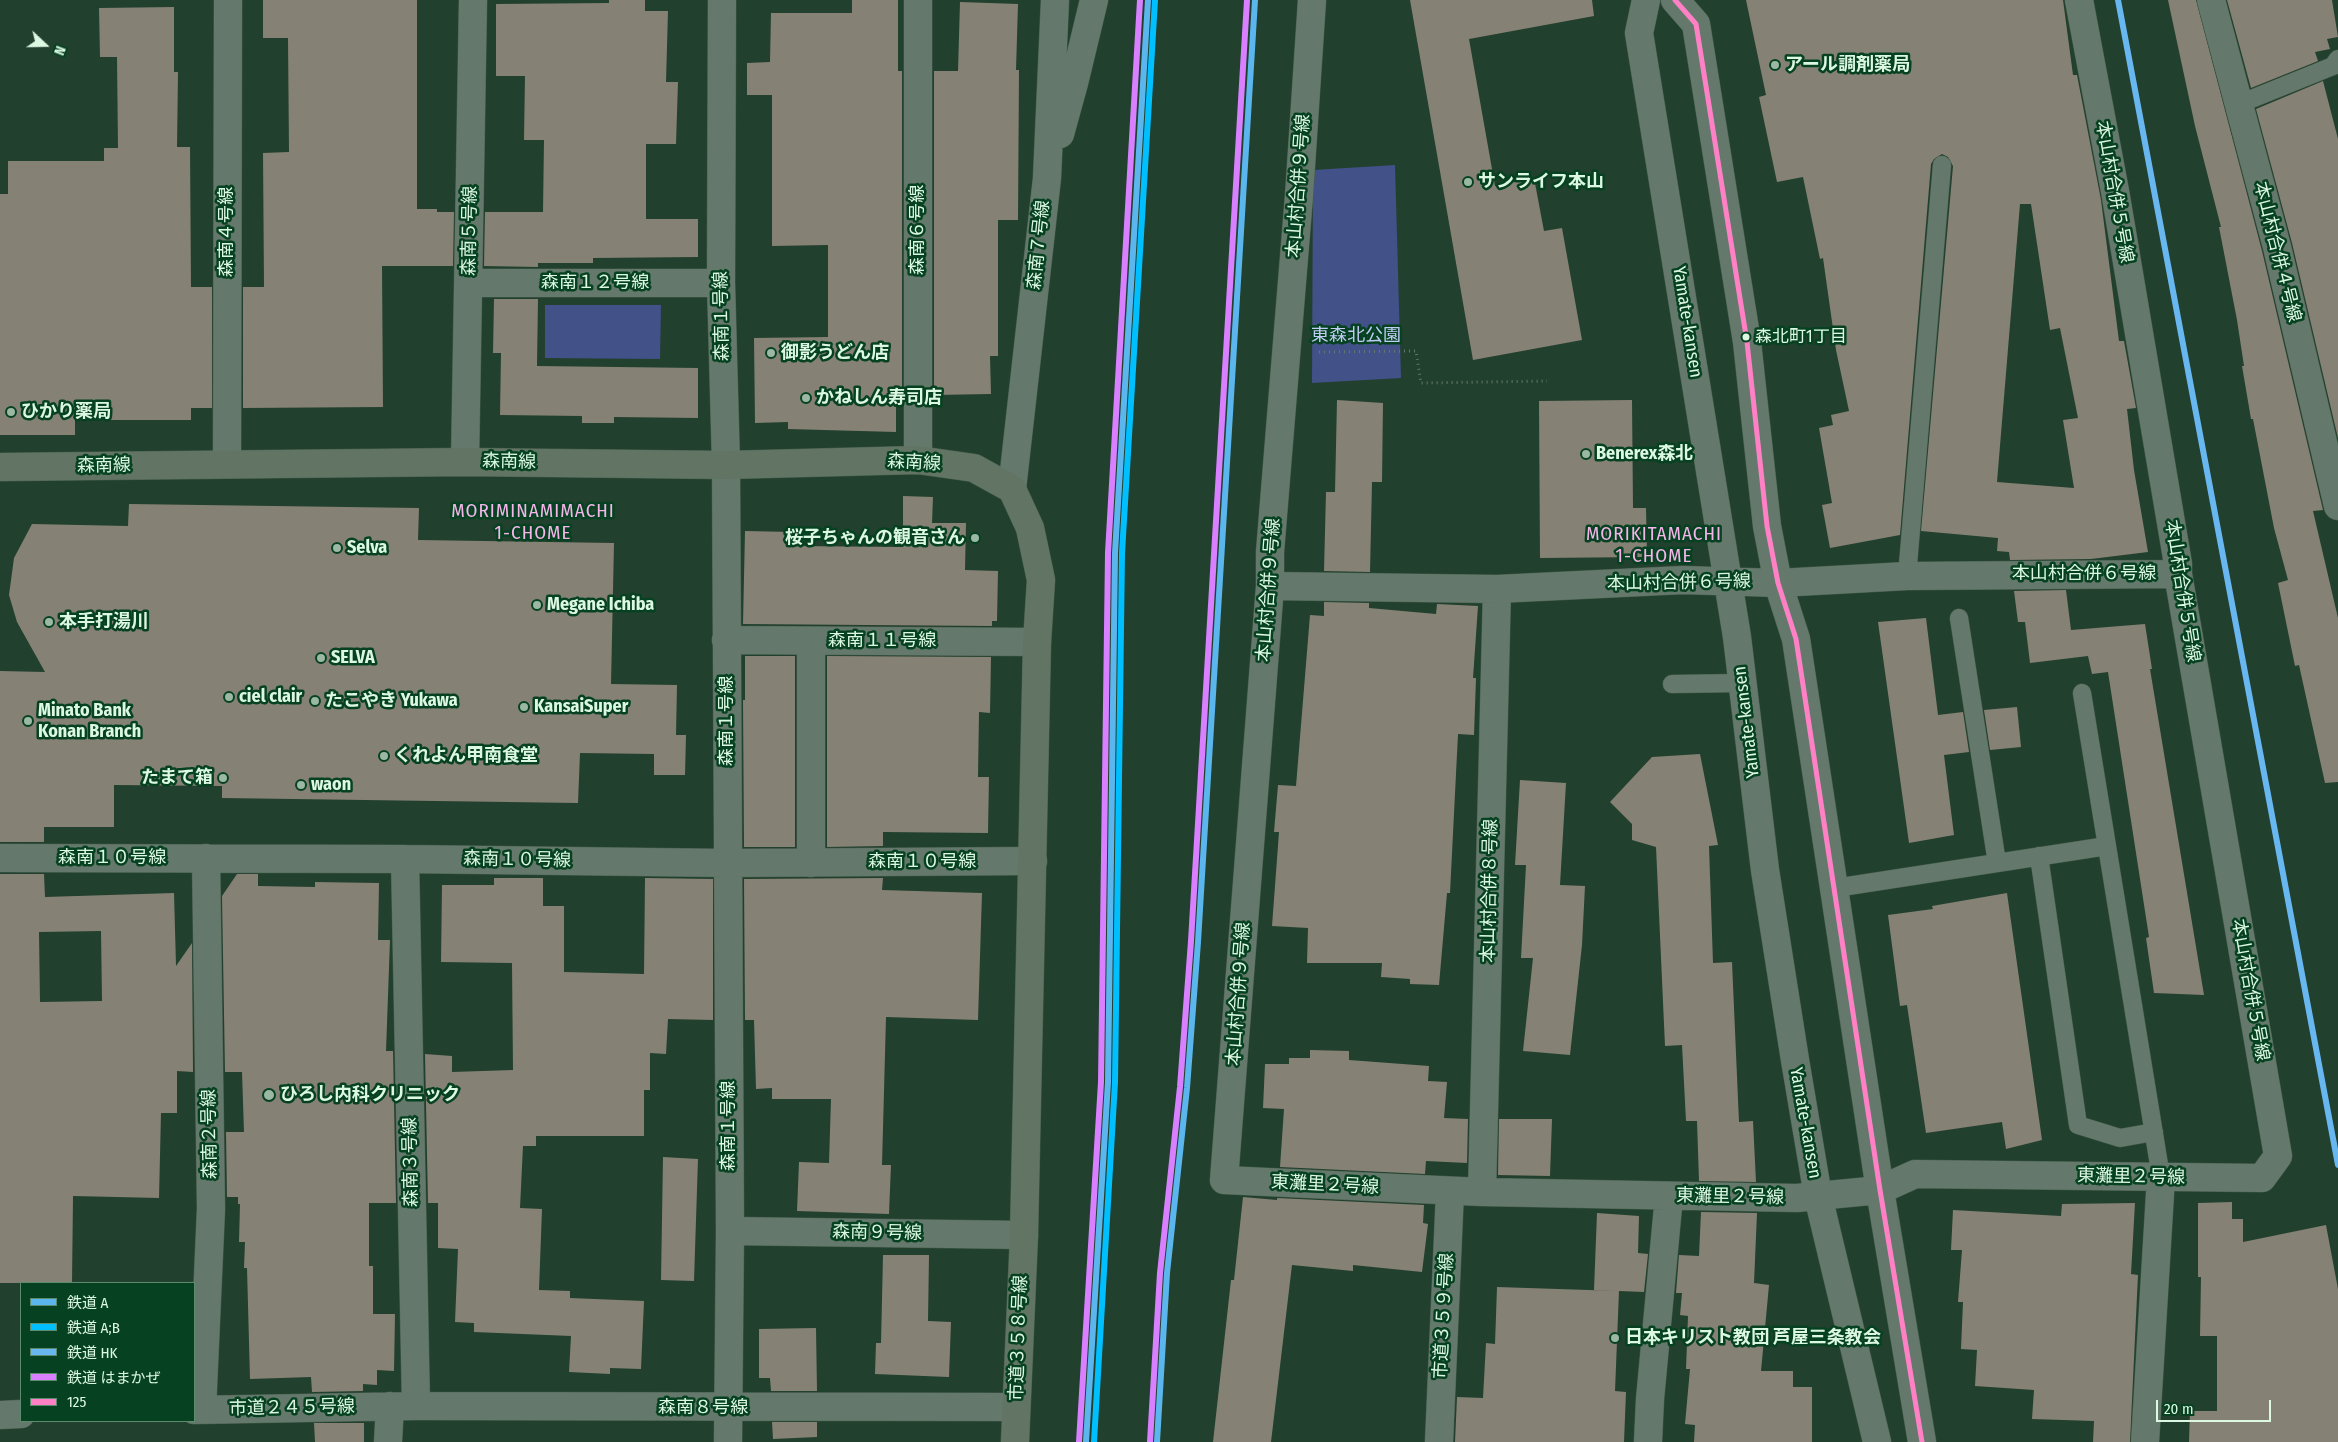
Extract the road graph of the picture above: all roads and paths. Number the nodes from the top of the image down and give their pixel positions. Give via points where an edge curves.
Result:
1 (228, 0) edge
2 (474, 0) edge
3 (722, 0) edge
4 (918, 0) edge
5 (1056, 0) edge
6 (1094, 0) edge
7 (1312, 0) edge
8 (1646, 0) edge
9 (1675, 0) edge
10 (2079, 0) edge
11 (2211, 0) edge
12 (2338, 59) edge
13 (2239, 104) junction
14 (1942, 166) dead end
15 (1047, 178) junction
16 (470, 283) junction
17 (721, 283) junction
18 (1286, 352) junction
19 (1548, 381) dead end
20 (918, 460) junction
21 (465, 462) junction
22 (227, 464) junction
23 (726, 465) junction
24 (0, 468) edge
25 (1012, 489) junction
26 (2338, 506) edge
27 (2178, 574) junction
28 (1907, 576) junction
29 (1728, 582) junction
30 (1778, 583) junction
31 (1270, 586) junction
32 (1497, 589) junction
33 (1959, 618) dead end
34 (726, 640) junction
35 (811, 641) junction
36 (1037, 642) junction
37 (1742, 683) junction
38 (1672, 684) dead end
39 (2082, 693) dead end
40 (2107, 846) junction
41 (2039, 856) junction
42 (0, 858) edge
43 (206, 858) junction
44 (405, 859) junction
45 (1033, 861) junction
46 (727, 863) junction
47 (811, 863) junction
48 (1996, 863) junction
49 (1835, 888) junction
50 (2154, 1132) junction
51 (2162, 1177) junction
52 (2262, 1178) joint
53 (1224, 1180) joint
54 (1880, 1190) junction
55 (1450, 1191) junction
56 (1482, 1192) junction
57 (1669, 1196) junction
58 (1818, 1196) junction
59 (730, 1231) junction
60 (1024, 1235) junction
61 (403, 1406) junction
62 (1016, 1407) junction
63 (728, 1408) junction
64 (198, 1410) edge
65 (20, 1414) edge
66 (0, 1415) edge
67 (388, 1442) edge
68 (728, 1442) edge
69 (1015, 1442) edge
70 (1439, 1442) edge
71 (1648, 1442) edge
72 (1877, 1442) edge
73 (1922, 1442) edge
74 (2145, 1442) edge

1 - 22 street, 森南４号線
2 - 16 street, 森南５号線
3 - 17 street, 森南１号線
4 - 20 street, 森南６号線
5 - 15 street, 森南７号線
6 - 15 street
7 - 18 street, 本山村合併９号線
8 - 29 street, Yamate-kansen via 1639,33
9 - 30 street via 1696,24 1748,342 1767,526
10 - 27 street, 本山村合併５号線 via 2115,191
11 - 13 street, 本山村合併４号線
12 - 13 lane via 2333,66
13 - 26 street, 本山村合併４号線
14 - 28 lane
15 - 25 street, 森南７号線
16 - 17 street, 森南１２号線
16 - 21 street, 森南５号線
17 - 23 street, 森南１号線
18 - 19 path via 1416,351 1421,383
18 - 31 street, 本山村合併９号線
20 - 23 street, 森南線
20 - 25 street, 森南線 via 974,468
21 - 22 street, 森南線
21 - 23 street, 森南線
22 - 24 street, 森南線
23 - 34 street, 森南１号線
25 - 36 street, 市道３５８号線 via 1030,528 1041,580
27 - 28 street, 本山村合併６号線
27 - 52 street, 本山村合併５号線 via 2278,1156
28 - 30 street, 本山村合併６号線
29 - 30 street, 本山村合併６号線
29 - 32 street, 本山村合併６号線 via 1683,580
29 - 37 street, Yamate-kansen
30 - 49 street via 1796,639
31 - 32 street, 本山村合併６号線
31 - 53 street, 本山村合併９号線
32 - 56 street, 本山村合併８号線
33 - 48 lane
34 - 35 street, 森南１１号線
34 - 46 street, 森南１号線
35 - 36 street, 森南１１号線
35 - 47 street
36 - 45 street, 市道３５８号線
37 - 38 lane
37 - 58 street, Yamate-kansen via 1767,880
39 - 40 lane
40 - 41 lane
40 - 50 lane
41 - 48 lane
41 - 50 lane via 2078,1125 2120,1138
42 - 43 street, 森南１０号線
43 - 44 street, 森南１０号線
43 - 64 street, 森南２号線 via 211,1209
44 - 46 street, 森南１０号線
44 - 61 street, 森南３号線
45 - 47 street, 森南１０号線
45 - 60 street, 市道３５８号線
46 - 47 street, 森南１０号線
46 - 59 street, 森南１号線
48 - 49 lane
49 - 54 street
50 - 51 lane
51 - 52 street, 東灘里２号線
51 - 54 street, 東灘里２号線 via 1915,1174
51 - 74 street
53 - 55 street, 東灘里２号線
54 - 58 street, 東灘里２号線
54 - 73 street
55 - 56 street, 東灘里２号線
55 - 70 street, 市道３５９号線
56 - 57 street, 東灘里２号線
57 - 58 street, 東灘里２号線
57 - 71 street
58 - 72 street, Yamate-kansen
59 - 60 street, 森南９号線
59 - 63 street, 森南１号線
60 - 62 street, 市道３５８号線
61 - 63 street, 森南８号線
61 - 64 street, 市道２４５号線
61 - 67 street, 森南３号線
62 - 63 street, 森南８号線
62 - 69 street, 市道３５８号線
63 - 68 street, 森南１号線
65 - 66 street

